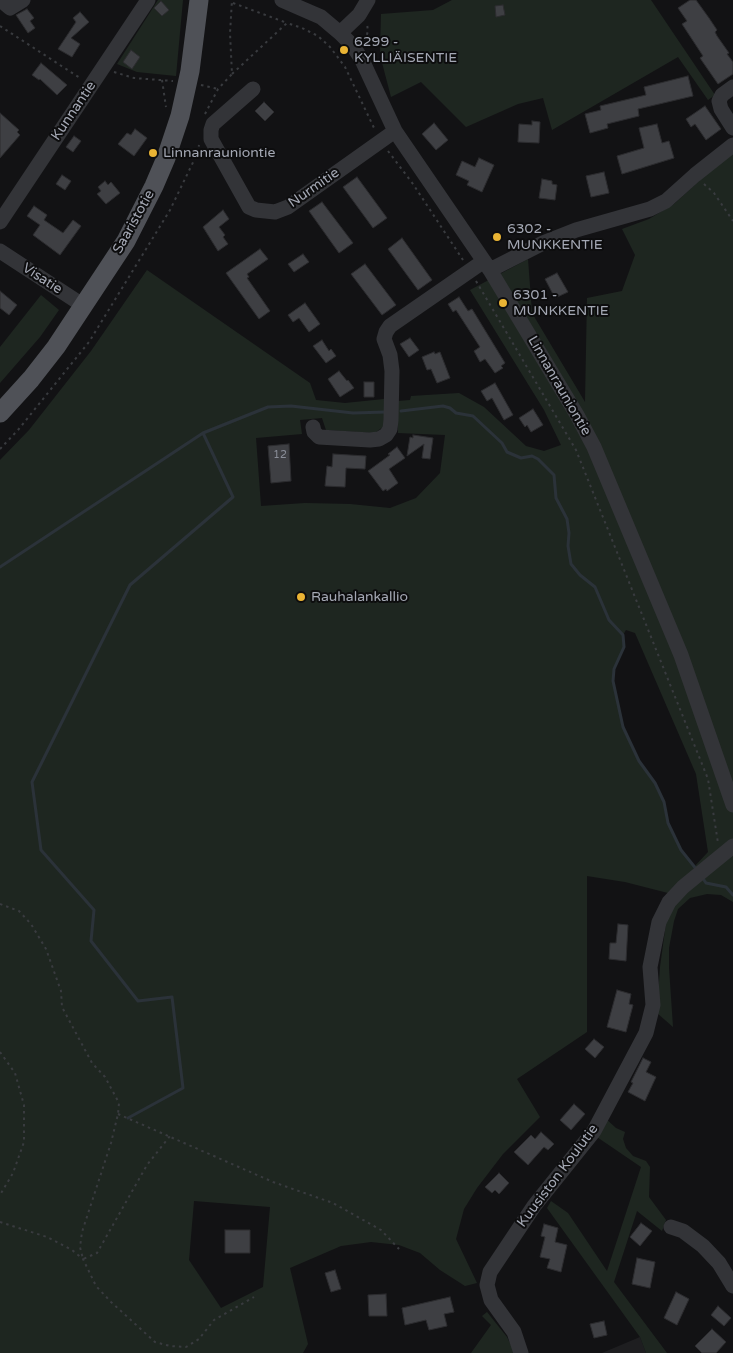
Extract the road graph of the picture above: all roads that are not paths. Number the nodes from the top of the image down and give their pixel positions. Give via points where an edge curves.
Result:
1 (1, 0) edge
2 (23, 0) edge
3 (148, 0) edge
4 (199, 0) edge
5 (282, 0) edge
6 (368, 0) edge
7 (340, 32) junction
8 (733, 87) edge
9 (253, 89) dead end
10 (733, 128) edge
11 (395, 131) junction
12 (733, 144) edge
13 (0, 222) edge
14 (0, 251) edge
15 (487, 266) junction
16 (84, 306) junction
17 (0, 413) edge
18 (313, 427) dead end
19 (733, 805) edge
20 (733, 846) edge
21 (671, 1227) dead end
22 (733, 1286) edge
23 (521, 1353) edge

1 - 2 street via 10,8
3 - 13 street, Kunnantie
4 - 16 main road, Saaristotie via 190,71 166,158 126,241
5 - 7 street, Linnanrauniontie via 321,17
6 - 7 street via 359,15
7 - 11 street, Linnanrauniontie via 362,60
8 - 10 street via 722,95 719,102
9 - 11 street, Nurmitie via 213,124 211,140 249,207 264,212 288,207
11 - 15 street, Linnanrauniontie
12 - 15 street via 666,201 650,209 576,230
14 - 16 street, Visatie
15 - 18 street via 470,271 390,326 386,332 384,340 392,371 392,420 386,435 370,440 319,437
15 - 19 street, Linnanrauniontie via 574,408 594,447 681,655
16 - 17 main road, Saaristotie via 46,360
20 - 23 street, Kuusiston Koulutie via 669,902 658,922 650,967 653,1005 646,1033 594,1131 534,1206 490,1272 487,1285 491,1300 514,1332
21 - 22 street via 683,1231 703,1246

